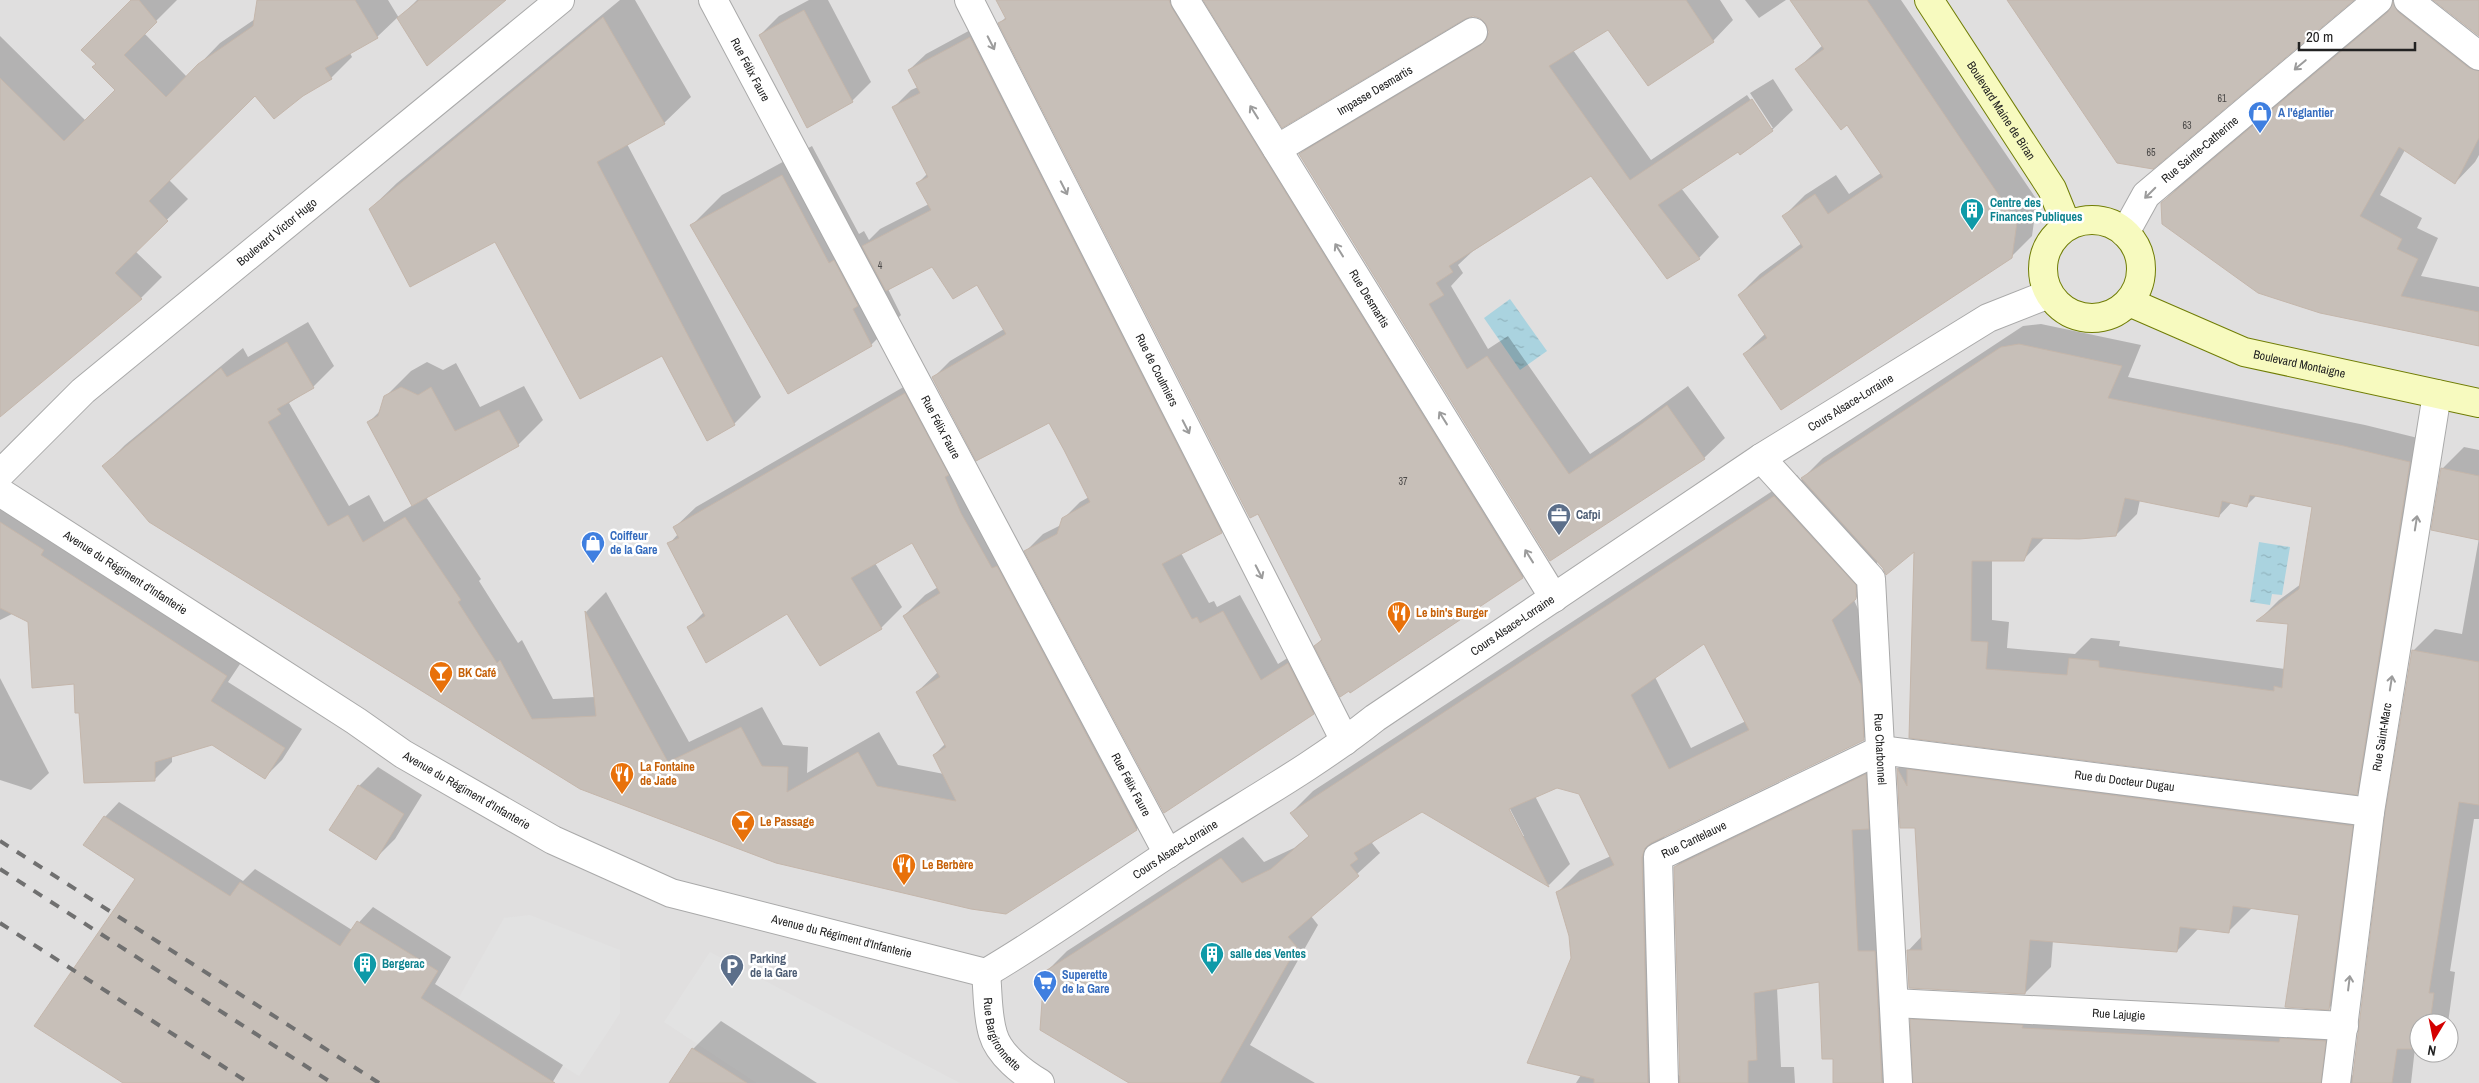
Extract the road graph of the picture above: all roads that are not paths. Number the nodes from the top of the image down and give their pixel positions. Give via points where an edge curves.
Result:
1 (560, 0) edge
2 (713, 0) edge
3 (969, 0) edge
4 (1184, 0) edge
5 (1929, 0) edge
6 (2378, 0) edge
7 (2408, 0) edge
8 (1473, 32) dead end
9 (2479, 56) edge
10 (1277, 149) junction
11 (2067, 226) junction
12 (2125, 232) junction
13 (2049, 294) junction
14 (2129, 302) junction
15 (2437, 394) junction
16 (2479, 403) edge
17 (1761, 458) junction
18 (0, 474) edge
19 (0, 492) edge
20 (1554, 598) junction
21 (1345, 741) junction
22 (1880, 750) junction
23 (2370, 812) junction
24 (1168, 854) junction
25 (986, 973) junction
26 (1894, 1003) junction
27 (2344, 1026) junction
28 (1040, 1083) edge
29 (1664, 1083) edge
30 (1898, 1083) edge
31 (2336, 1083) edge

1 - 18 street, Boulevard Victor Hugo via 83,391
2 - 24 street, Rue Félix Faure
3 -> 21 street, Rue de Coulmiers
10 -> 4 street, Rue Desmartis
5 - 11 main road, Boulevard Maine de Biran via 2052,189
6 -> 12 street, Rue Sainte-Catherine via 2146,195
7 - 9 street
8 - 10 street, Impasse Desmartis
20 -> 10 street, Rue Desmartis
11 - 12 main road via 2097,220
11 - 13 main road via 2051,242 2042,264 2043,280
12 - 14 main road via 2135,245 2141,275
13 - 14 main road via 2058,306 2086,318 2116,312
13 - 17 street, Cours Alsace-Lorraine via 1988,318
14 - 15 main road, Boulevard Montaigne via 2244,352
15 - 16 main road, Boulevard Montaigne
23 -> 15 street, Rue Saint-Marc
17 - 20 street, Cours Alsace-Lorraine
17 - 22 street, Rue Charbonnel via 1871,579
19 - 25 street, Avenue du Régiment d'Infanterie via 403,754 553,840 671,893
20 - 21 street, Cours Alsace-Lorraine
21 - 24 street, Cours Alsace-Lorraine
22 - 23 street, Rue du Docteur Dugau
22 - 26 street, Rue Charbonnel
22 - 29 street, Rue Cantelauve via 1658,856
27 -> 23 street, Rue Saint-Marc
24 - 25 street, Cours Alsace-Lorraine via 1038,942
25 - 28 street, Rue Bargironnette via 992,1034 999,1049
26 - 27 street, Rue Lajugie
26 - 30 street, Rue Charbonnel
27 - 31 street, Rue Saint-Marc

